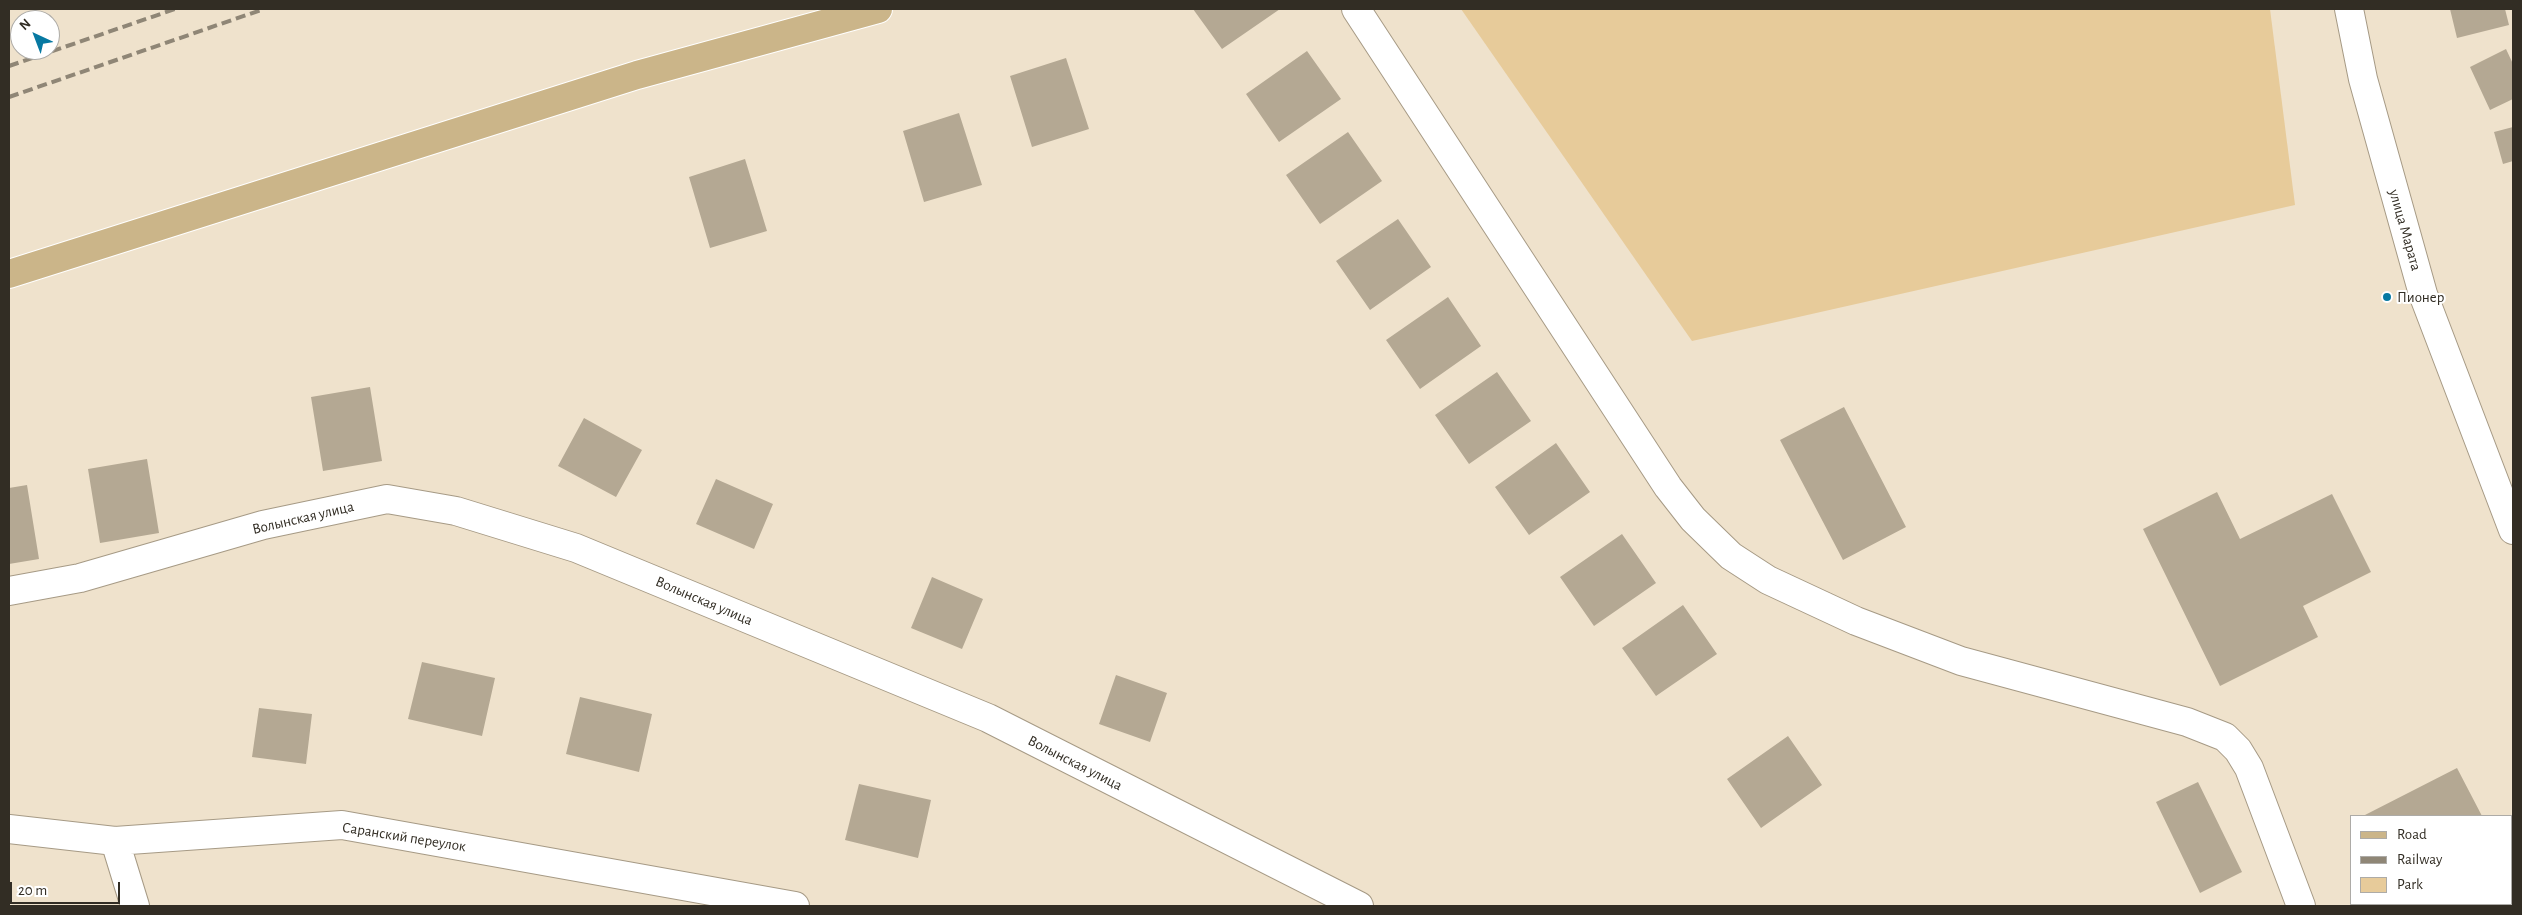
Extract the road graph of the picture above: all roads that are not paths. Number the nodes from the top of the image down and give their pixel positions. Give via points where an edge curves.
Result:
1 (878, 9) edge
2 (1356, 9) edge
3 (2349, 9) edge
4 (9, 274) edge
5 (2513, 530) edge
6 (9, 591) edge
7 (9, 829) edge
8 (115, 840) junction
9 (135, 906) edge
10 (794, 906) edge
11 (1359, 906) edge
12 (2301, 906) edge

1 - 4 main road via 637,75
2 - 12 street via 1668,487 1693,520 1731,556 1768,580 1856,621 1961,662 2187,722 2225,737 2249,768
3 - 5 street, улица Марата via 2363,79 2423,294
6 - 11 street, Волынская улица via 80,578 263,525 387,499 456,510 576,548 988,718
7 - 8 street, Саранский переулок
8 - 9 street
8 - 10 street, Саранский переулок via 342,825

